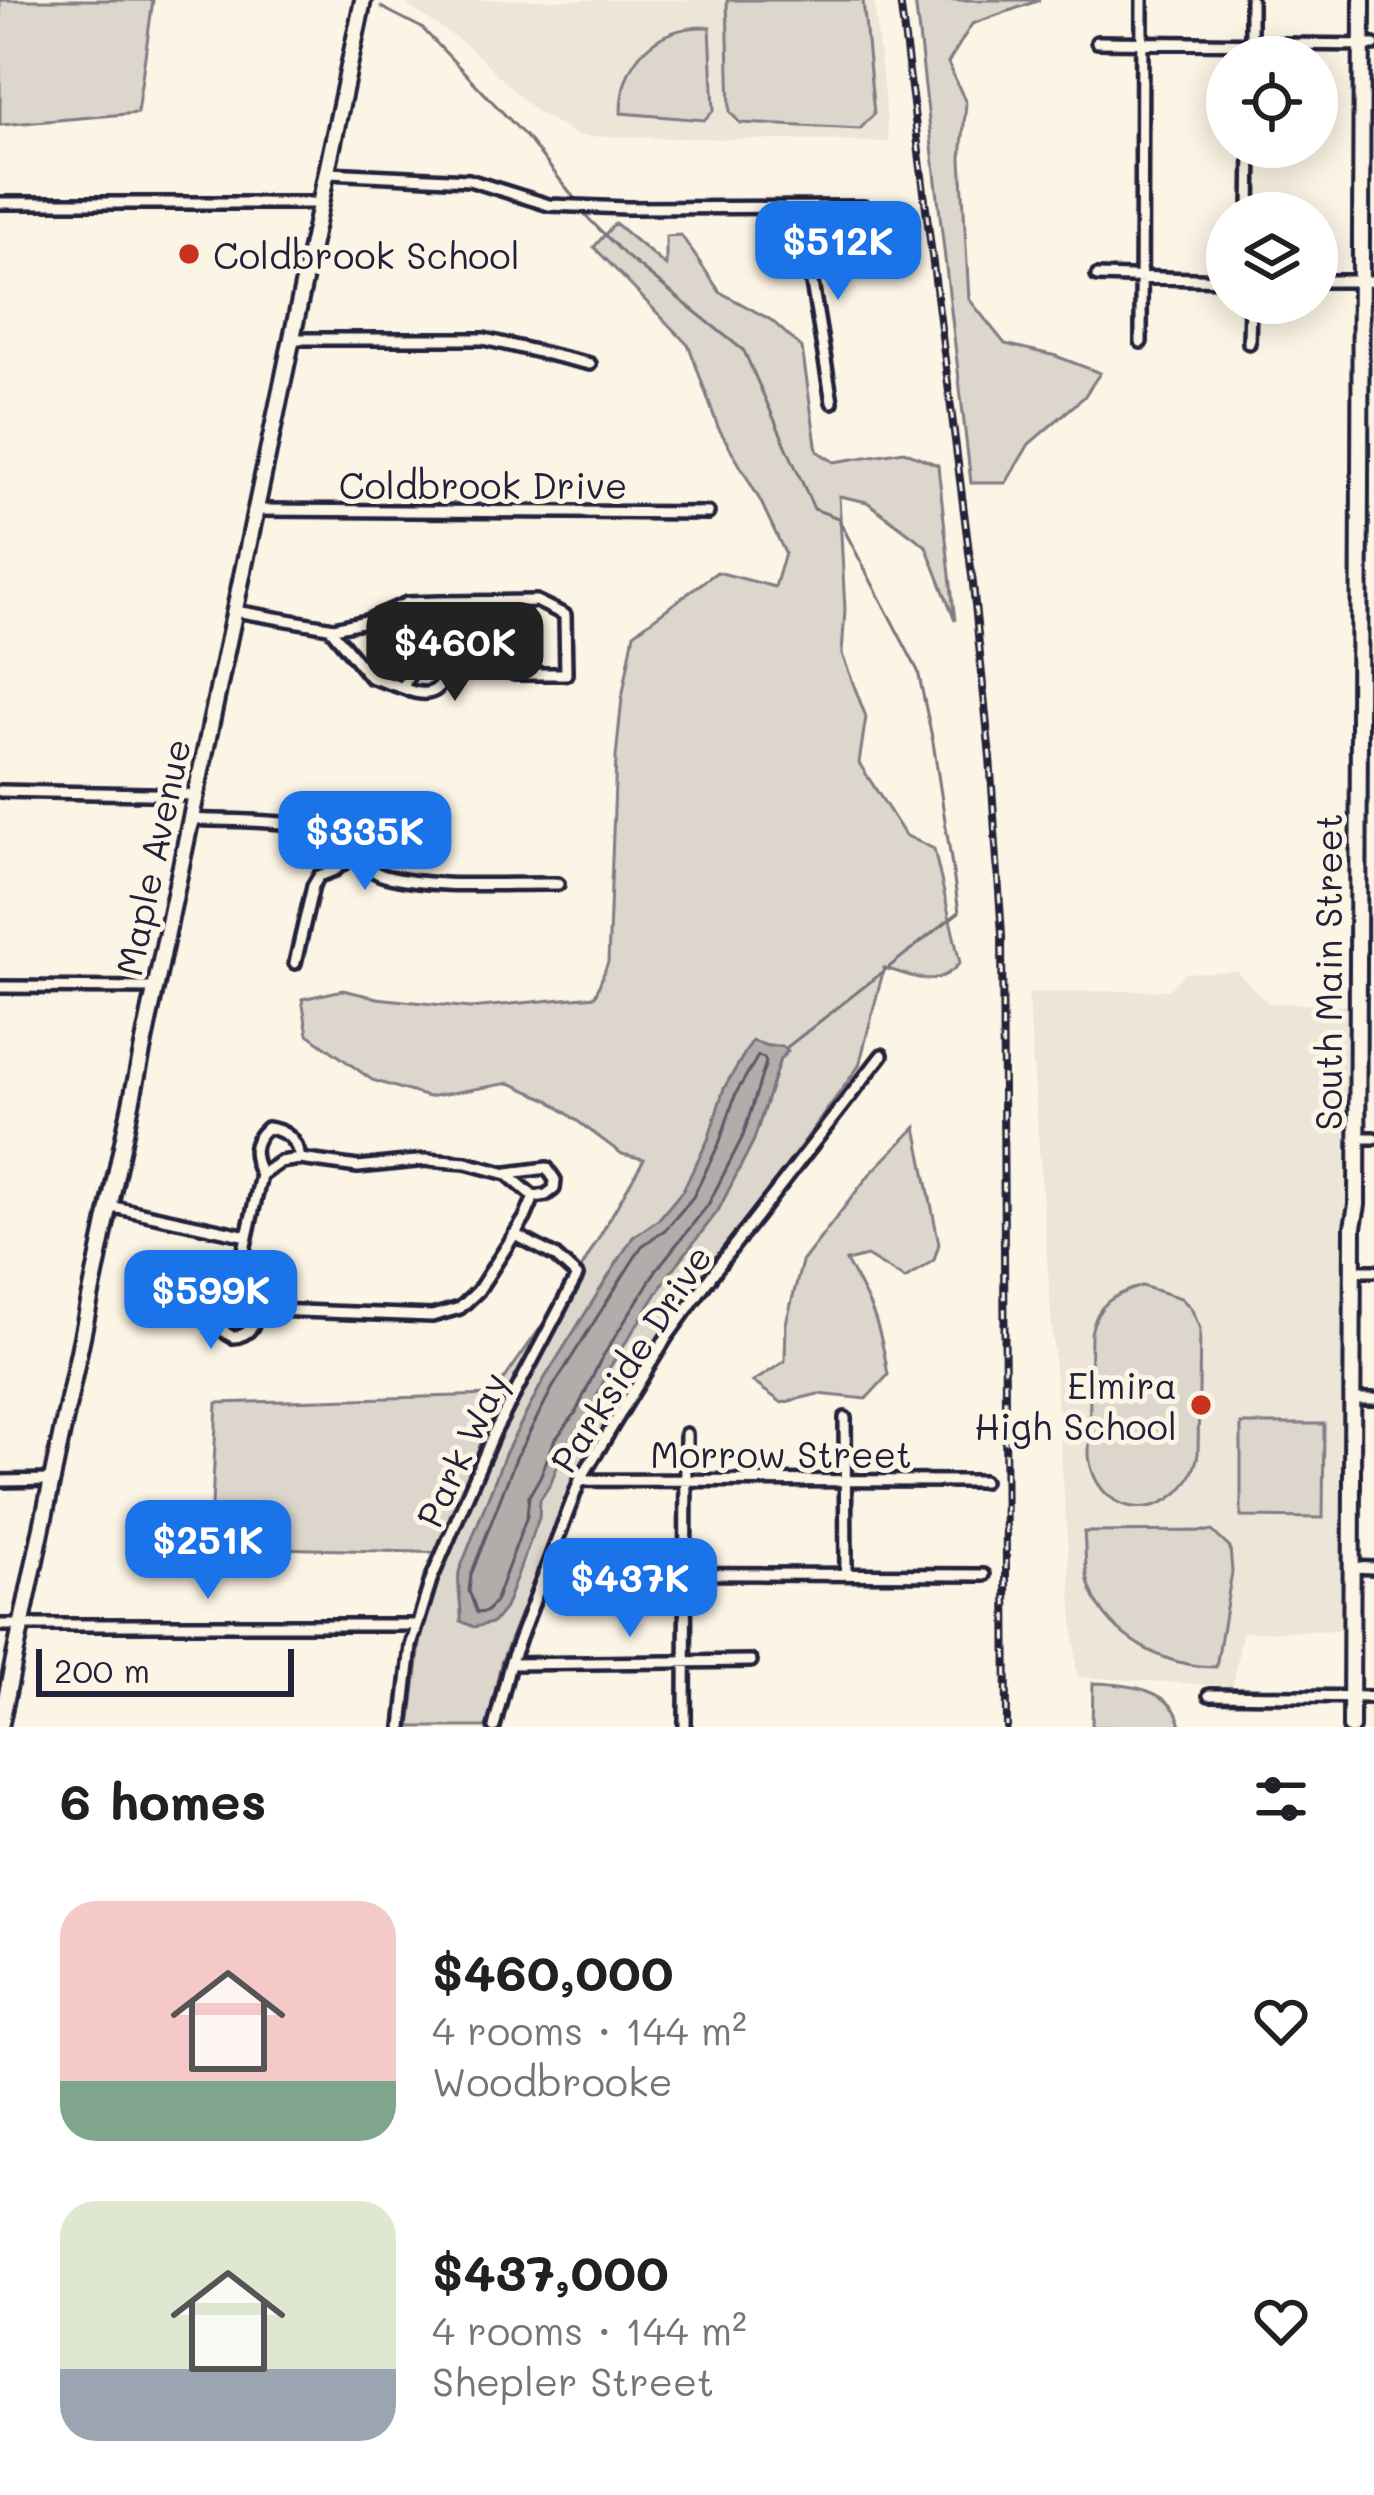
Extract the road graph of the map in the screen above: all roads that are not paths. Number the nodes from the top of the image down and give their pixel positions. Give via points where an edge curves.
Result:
1 (363, 0) edge
2 (1142, 0) edge
3 (1251, 0) edge
4 (1362, 0) edge
5 (1251, 36) edge
6 (1097, 42) dead end
7 (1142, 44) junction
8 (1206, 44) edge
9 (1338, 45) edge
10 (1368, 45) edge
11 (328, 173) junction
12 (0, 203) edge
13 (319, 203) junction
14 (864, 207) dead end
15 (806, 208) junction
16 (1097, 276) dead end
17 (1141, 278) junction
18 (1206, 280) edge
19 (1367, 281) edge
20 (1250, 324) edge
21 (291, 339) junction
22 (1141, 342) dead end
23 (1250, 343) dead end
24 (590, 364) dead end
25 (832, 402) dead end
26 (257, 510) junction
27 (708, 513) dead end
28 (1367, 543) edge
29 (441, 602) junction
30 (236, 611) junction
31 (328, 627) junction
32 (436, 660) junction
33 (514, 674) dead end
34 (403, 688) junction
35 (0, 790) edge
36 (196, 795) junction
37 (1366, 808) edge
38 (191, 819) junction
39 (354, 854) junction
40 (558, 884) dead end
41 (1356, 950) junction
42 (1374, 950) edge
43 (295, 963) dead end
44 (0, 987) edge
45 (156, 988) junction
46 (882, 1055) dead end
47 (1356, 1138) junction
48 (1374, 1138) edge
49 (300, 1159) junction
50 (507, 1174) junction
51 (262, 1175) junction
52 (534, 1197) junction
53 (110, 1207) junction
54 (514, 1234) junction
55 (247, 1236) junction
56 (1354, 1271) junction
57 (1374, 1271) edge
58 (239, 1280) junction
59 (260, 1306) junction
60 (1352, 1399) junction
61 (1374, 1399) edge
62 (845, 1418) dead end
63 (686, 1434) dead end
64 (52, 1480) junction
65 (580, 1480) junction
66 (686, 1480) junction
67 (847, 1480) junction
68 (0, 1481) edge
69 (983, 1481) dead end
70 (1350, 1567) junction
71 (1374, 1568) edge
72 (544, 1573) junction
73 (685, 1573) junction
74 (846, 1574) junction
75 (983, 1575) dead end
76 (0, 1625) edge
77 (22, 1625) junction
78 (416, 1625) junction
79 (751, 1661) dead end
80 (686, 1662) junction
81 (510, 1664) junction
82 (1209, 1695) dead end
83 (1351, 1695) junction
84 (1374, 1697) edge
85 (0, 1727) edge
86 (402, 1727) edge
87 (494, 1727) edge
88 (685, 1727) edge
89 (1351, 1727) edge

1 - 11 main road, Maple Avenue
2 - 7 street
3 - 5 street
4 - 10 main road, South Main Street
6 - 7 street
7 - 8 street
7 - 17 street
9 - 10 street
10 - 19 main road, South Main Street
11 - 13 main road, Maple Avenue
11 - 15 street via 469,180 549,205
12 - 13 street
13 - 21 main road, Maple Avenue
14 - 15 street
15 - 25 street
16 - 17 street
17 - 18 street
17 - 22 street
19 - 28 main road, South Main Street
20 - 23 street
21 - 24 street via 484,339
21 - 26 main road, Maple Avenue
26 - 27 street, Coldbrook Drive
26 - 30 main road, Maple Avenue
28 - 37 main road, South Main Street
29 - 31 street via 407,603
29 - 32 street
29 - 33 street via 536,602 565,615 566,674
30 - 31 street
30 - 36 main road, Maple Avenue
31 - 34 street via 370,676
32 - 34 street via 414,664
32 - 34 street via 443,673 433,693
35 - 36 street
36 - 38 main road, Maple Avenue
37 - 41 main road, South Main Street
38 - 39 street via 310,825
38 - 45 main road, Maple Avenue
39 - 40 street via 389,878
39 - 43 street via 313,886
41 - 42 street
41 - 47 main road, South Main Street
44 - 45 street
45 - 53 main road, Maple Avenue
46 - 65 street, Parkside Drive via 666,1338
47 - 48 street
47 - 56 main road, South Main Street
49 - 50 street via 358,1167 426,1160
49 - 51 street
49 - 51 street via 298,1145 267,1128 253,1151
50 - 52 street
50 - 52 street via 548,1168 554,1189
51 - 55 street
52 - 54 street
53 - 55 street
53 - 64 main road, Maple Avenue
54 - 59 street via 478,1291 439,1315
54 - 78 street, Park Way via 577,1276 494,1433
55 - 58 street
56 - 57 street
56 - 60 main road, South Main Street
58 - 59 street
58 - 59 street via 218,1317 221,1332 247,1333
60 - 61 street
60 - 70 main road, South Main Street
62 - 67 street
63 - 66 street
64 - 68 street
64 - 77 main road, Maple Avenue
65 - 66 street, Morrow Street
65 - 72 street, Parkside Drive
66 - 67 street, Morrow Street
66 - 73 street
67 - 69 street, Morrow Street
67 - 74 street
70 - 71 street
70 - 83 main road, South Main Street
72 - 73 street
72 - 81 street, Parkside Drive
73 - 74 street
73 - 80 street
74 - 75 street
76 - 77 street
77 - 78 street
77 - 85 main road, Maple Avenue
78 - 86 street, Park Way
79 - 80 street
80 - 81 street
80 - 88 street
81 - 87 street, Parkside Drive
82 - 83 street
83 - 84 street
83 - 89 main road, South Main Street

